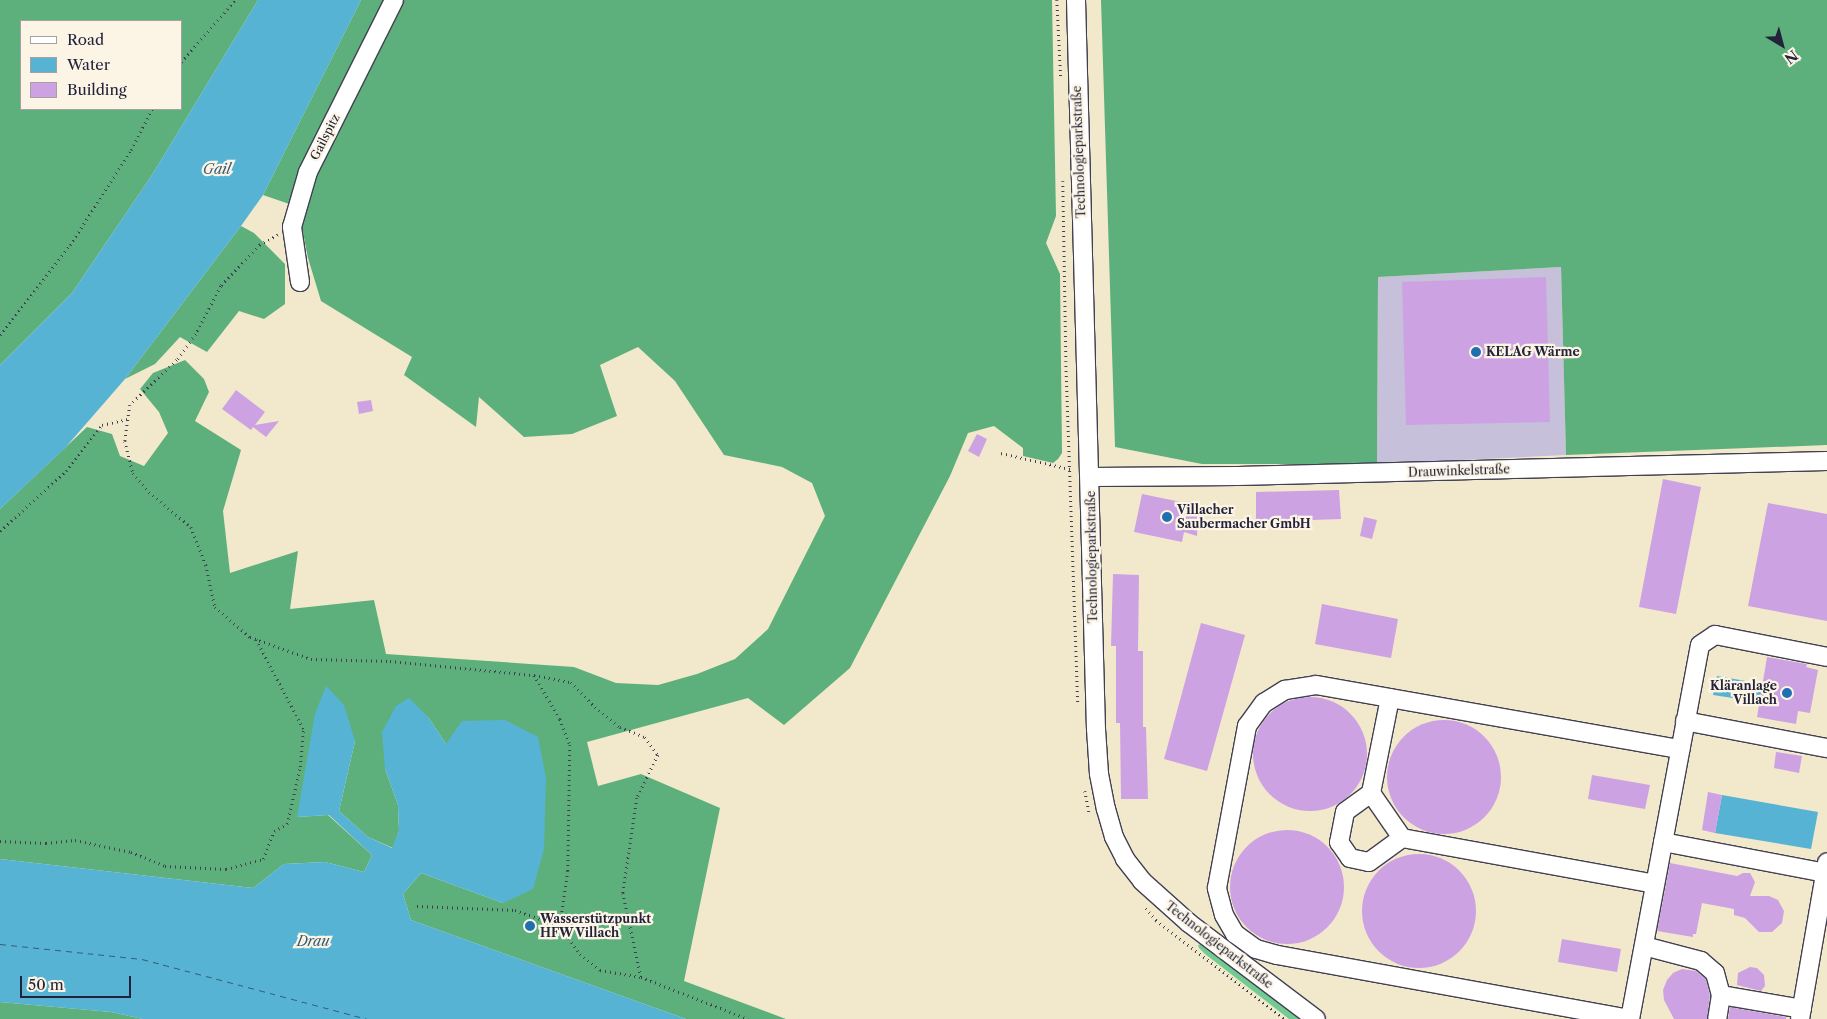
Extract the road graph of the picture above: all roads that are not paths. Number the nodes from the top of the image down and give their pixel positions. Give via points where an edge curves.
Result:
1 (394, 0) edge
2 (1076, 0) edge
3 (300, 282) dead end
4 (1827, 461) edge
5 (1090, 477) junction
6 (1827, 657) edge
7 (1390, 698) junction
8 (1685, 721) junction
9 (1827, 748) edge
10 (1680, 749) junction
11 (1371, 793) junction
12 (1402, 838) junction
13 (1663, 842) junction
14 (1826, 867) edge
15 (1655, 884) junction
16 (1644, 946) junction
17 (1721, 994) junction
18 (1801, 1014) edge
19 (1316, 1019) edge
20 (1630, 1019) edge
21 (1717, 1019) edge

1 - 3 street, Gailspitz via 308,172 292,228
2 - 5 street, Technologieparkstraße
4 - 5 street, Drauwinkelstraße
5 - 19 street, Technologieparkstraße via 1099,774 1114,837 1125,859 1161,899
6 - 8 street via 1715,635 1700,645
7 - 10 street
7 - 11 street
7 - 20 street via 1316,684 1285,690 1264,703 1247,726 1217,888 1224,915 1235,934 1256,949 1277,955
8 - 9 street
8 - 10 street
10 - 13 street
11 - 12 street
11 - 12 street via 1345,812 1339,842 1350,858 1369,862
12 - 15 street
13 - 14 street
13 - 15 street
14 - 18 street
15 - 16 street
16 - 17 street via 1701,961 1715,972
16 - 20 street
17 - 18 street
17 - 21 street

